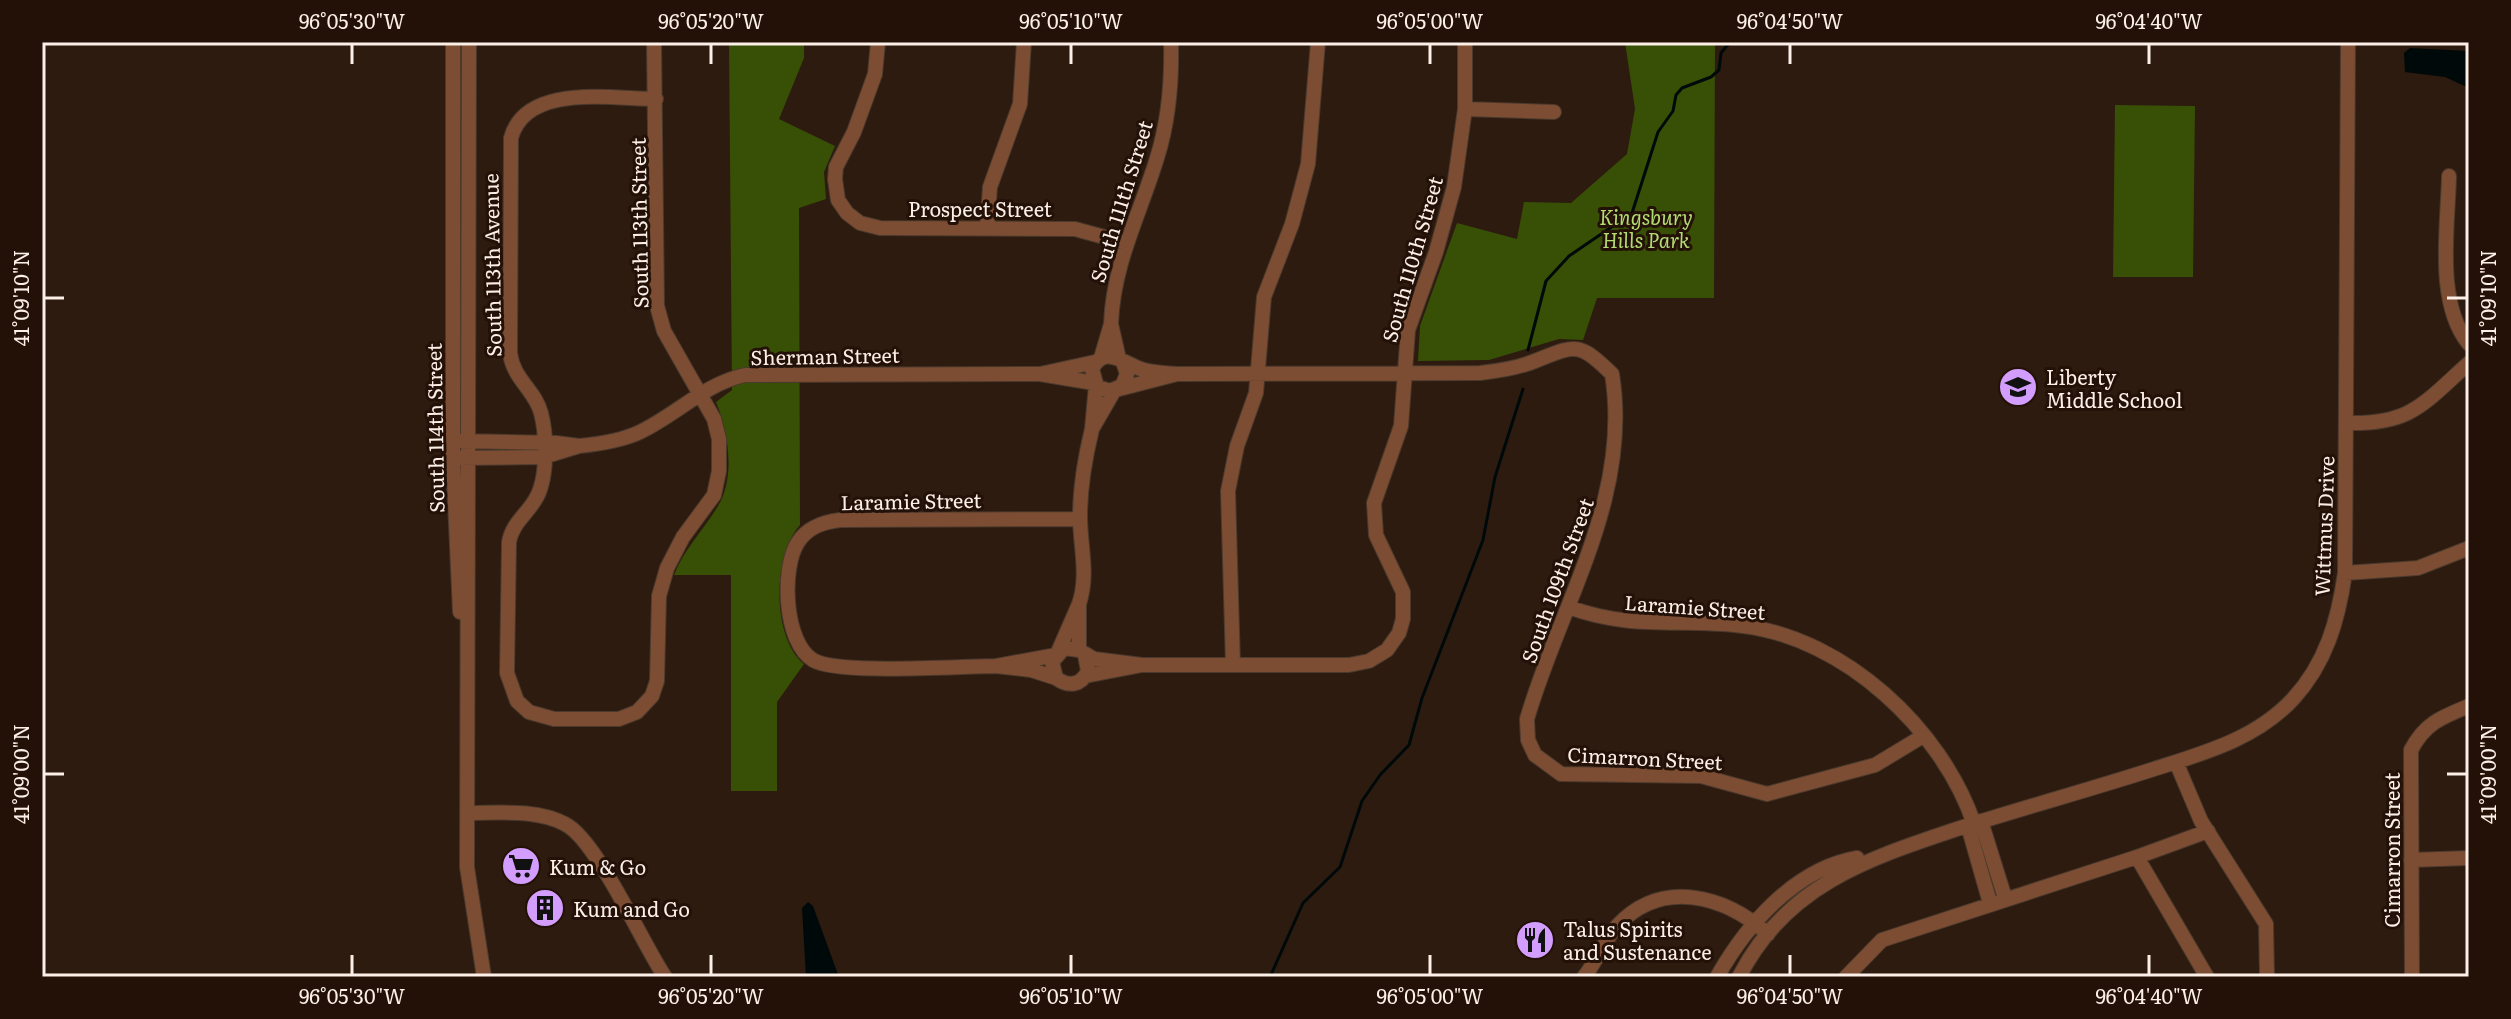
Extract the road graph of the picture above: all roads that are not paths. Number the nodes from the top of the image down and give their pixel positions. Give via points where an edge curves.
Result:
1 (453, 42) edge
2 (469, 42) edge
3 (654, 42) edge
4 (878, 42) edge
5 (1024, 42) edge
6 (1171, 42) edge
7 (1318, 42) edge
8 (1465, 42) edge
9 (2348, 42) edge
10 (656, 99) junction
11 (1465, 109) junction
12 (1554, 112) dead end
13 (2449, 176) dead end
14 (987, 228) junction
15 (1126, 243) junction
16 (1111, 324) junction
17 (2469, 344) edge
18 (1098, 360) junction
19 (1121, 360) junction
20 (2469, 363) edge
21 (1404, 373) junction
22 (1040, 374) junction
23 (1177, 374) junction
24 (1258, 374) junction
25 (1095, 384) junction
26 (1116, 390) junction
27 (700, 395) junction
28 (2346, 423) junction
29 (1092, 429) junction
30 (453, 441) junction
31 (469, 441) junction
32 (543, 450) junction
33 (469, 457) junction
34 (453, 458) junction
35 (1080, 519) junction
36 (2469, 548) edge
37 (2345, 573) junction
38 (1079, 604) junction
39 (1568, 607) junction
40 (1082, 652) junction
41 (1057, 653) junction
42 (1142, 665) junction
43 (1233, 665) junction
44 (996, 666) junction
45 (1085, 676) junction
46 (1056, 678) junction
47 (513, 694) joint
48 (2469, 706) edge
49 (1923, 736) junction
50 (2176, 762) junction
51 (1545, 765) joint
52 (468, 813) junction
53 (1974, 824) junction
54 (2208, 831) junction
55 (1881, 854) junction
56 (2137, 857) junction
57 (2469, 858) edge
58 (2411, 860) junction
59 (2005, 898) junction
60 (1990, 903) junction
61 (1755, 922) junction
62 (1768, 934) junction
63 (484, 977) edge
64 (665, 977) edge
65 (1584, 977) edge
66 (1717, 977) edge
67 (1739, 977) edge
68 (1846, 977) edge
69 (2207, 977) edge
70 (2267, 977) edge
71 (2412, 977) edge

1 - 30 street, South 114th Street
2 - 31 street, South 114th Street
3 - 10 street, South 113th Street
4 - 14 street, Prospect Street via 870,89 836,167 840,204 855,220 875,228
5 - 14 street via 1018,112 990,187
6 - 15 street, South 111th Street via 1164,129
7 - 24 street via 1308,164 1264,297
8 - 11 street, South 110th Street
9 - 28 street, Wittmus Drive
10 - 27 street, South 113th Street via 657,306 664,331
10 - 32 street, South 113th Avenue via 559,99 542,102 516,123 510,146 510,353 517,377 538,405
11 - 12 street
11 - 21 street, South 110th Street via 1448,212 1408,330
13 - 17 street via 2448,297
14 - 15 street, Prospect Street via 1075,229
15 - 16 street, South 111th Street via 1114,285
16 - 18 street, South 111th Street
16 - 19 street, South 111th Street
18 - 19 street
18 - 22 street, Sherman Street
18 - 25 street via 1092,373
19 - 23 street via 1146,371
19 - 26 street via 1127,378
20 - 28 street via 2400,419
21 - 24 street
21 - 39 street, South 109th Street via 1501,371 1575,348 1612,374 1616,396 1605,510
21 - 43 street, South 110th Street via 1401,426 1373,512 1379,545 1405,600 1393,642 1369,661 1349,665
22 - 25 street, Sherman Street
22 - 27 street, Sherman Street via 757,374 737,377
23 - 24 street
23 - 26 street
24 - 43 street via 1228,491
25 - 26 street
25 - 29 street
26 - 29 street
27 - 32 street, Sherman Street via 641,432 612,442
27 - 47 street, South 113th Street via 718,432 718,482 667,568 659,596 657,681 645,705 619,719 554,719 529,712
28 - 37 street, Wittmus Drive
29 - 35 street
30 - 31 street, Sherman Street
30 - 34 street, South 114th Street
31 - 32 street, Sherman Street
31 - 33 street, South 114th Street
32 - 33 street, Sherman Street
32 - 47 street, South 113th Avenue via 538,495 509,542 507,673
33 - 34 street, Sherman Street
33 - 52 street, South 114th Street
34 - 52 street, South 114th Street
35 - 38 street via 1085,574
35 - 44 street, Laramie Street via 828,521 797,544 790,564 792,635 806,655 821,664
36 - 37 street via 2418,568
37 - 50 street, Wittmus Drive via 2328,646 2292,700 2256,731
38 - 40 street
38 - 41 street
39 - 49 street, Laramie Street via 1624,623 1736,625 1786,636 1844,666 1891,702
39 - 51 street, South 109th Street via 1527,723 1530,745
40 - 41 street via 1072,647
40 - 42 street
40 - 45 street via 1089,666
41 - 44 street
41 - 46 street via 1052,667
42 - 43 street
42 - 45 street
44 - 46 street
45 - 46 street via 1071,684
48 - 58 street, Cimarron Street via 2437,718 2420,732 2411,750
49 - 51 street, Cimarron Street via 1875,765 1773,794 1708,777 1572,775
49 - 53 street, Laramie Street via 1965,800
50 - 53 street, Wittmus Drive
50 - 54 street
52 - 63 street, South 114th Street via 470,904
52 - 64 street via 543,816 567,825 587,844
53 - 55 street, Wittmus Drive
53 - 59 street
53 - 60 street
54 - 56 street
54 - 70 street via 2266,924
55 - 61 street, Wittmus Drive via 1818,871 1788,890
55 - 62 street, Wittmus Drive via 1824,883
56 - 59 street
56 - 69 street
57 - 58 street
58 - 71 street, Cimarron Street
59 - 60 street
60 - 68 street via 1882,940
61 - 62 street
61 - 65 street via 1710,899 1662,898 1619,924
61 - 66 street, Wittmus Drive
62 - 67 street, Wittmus Drive

